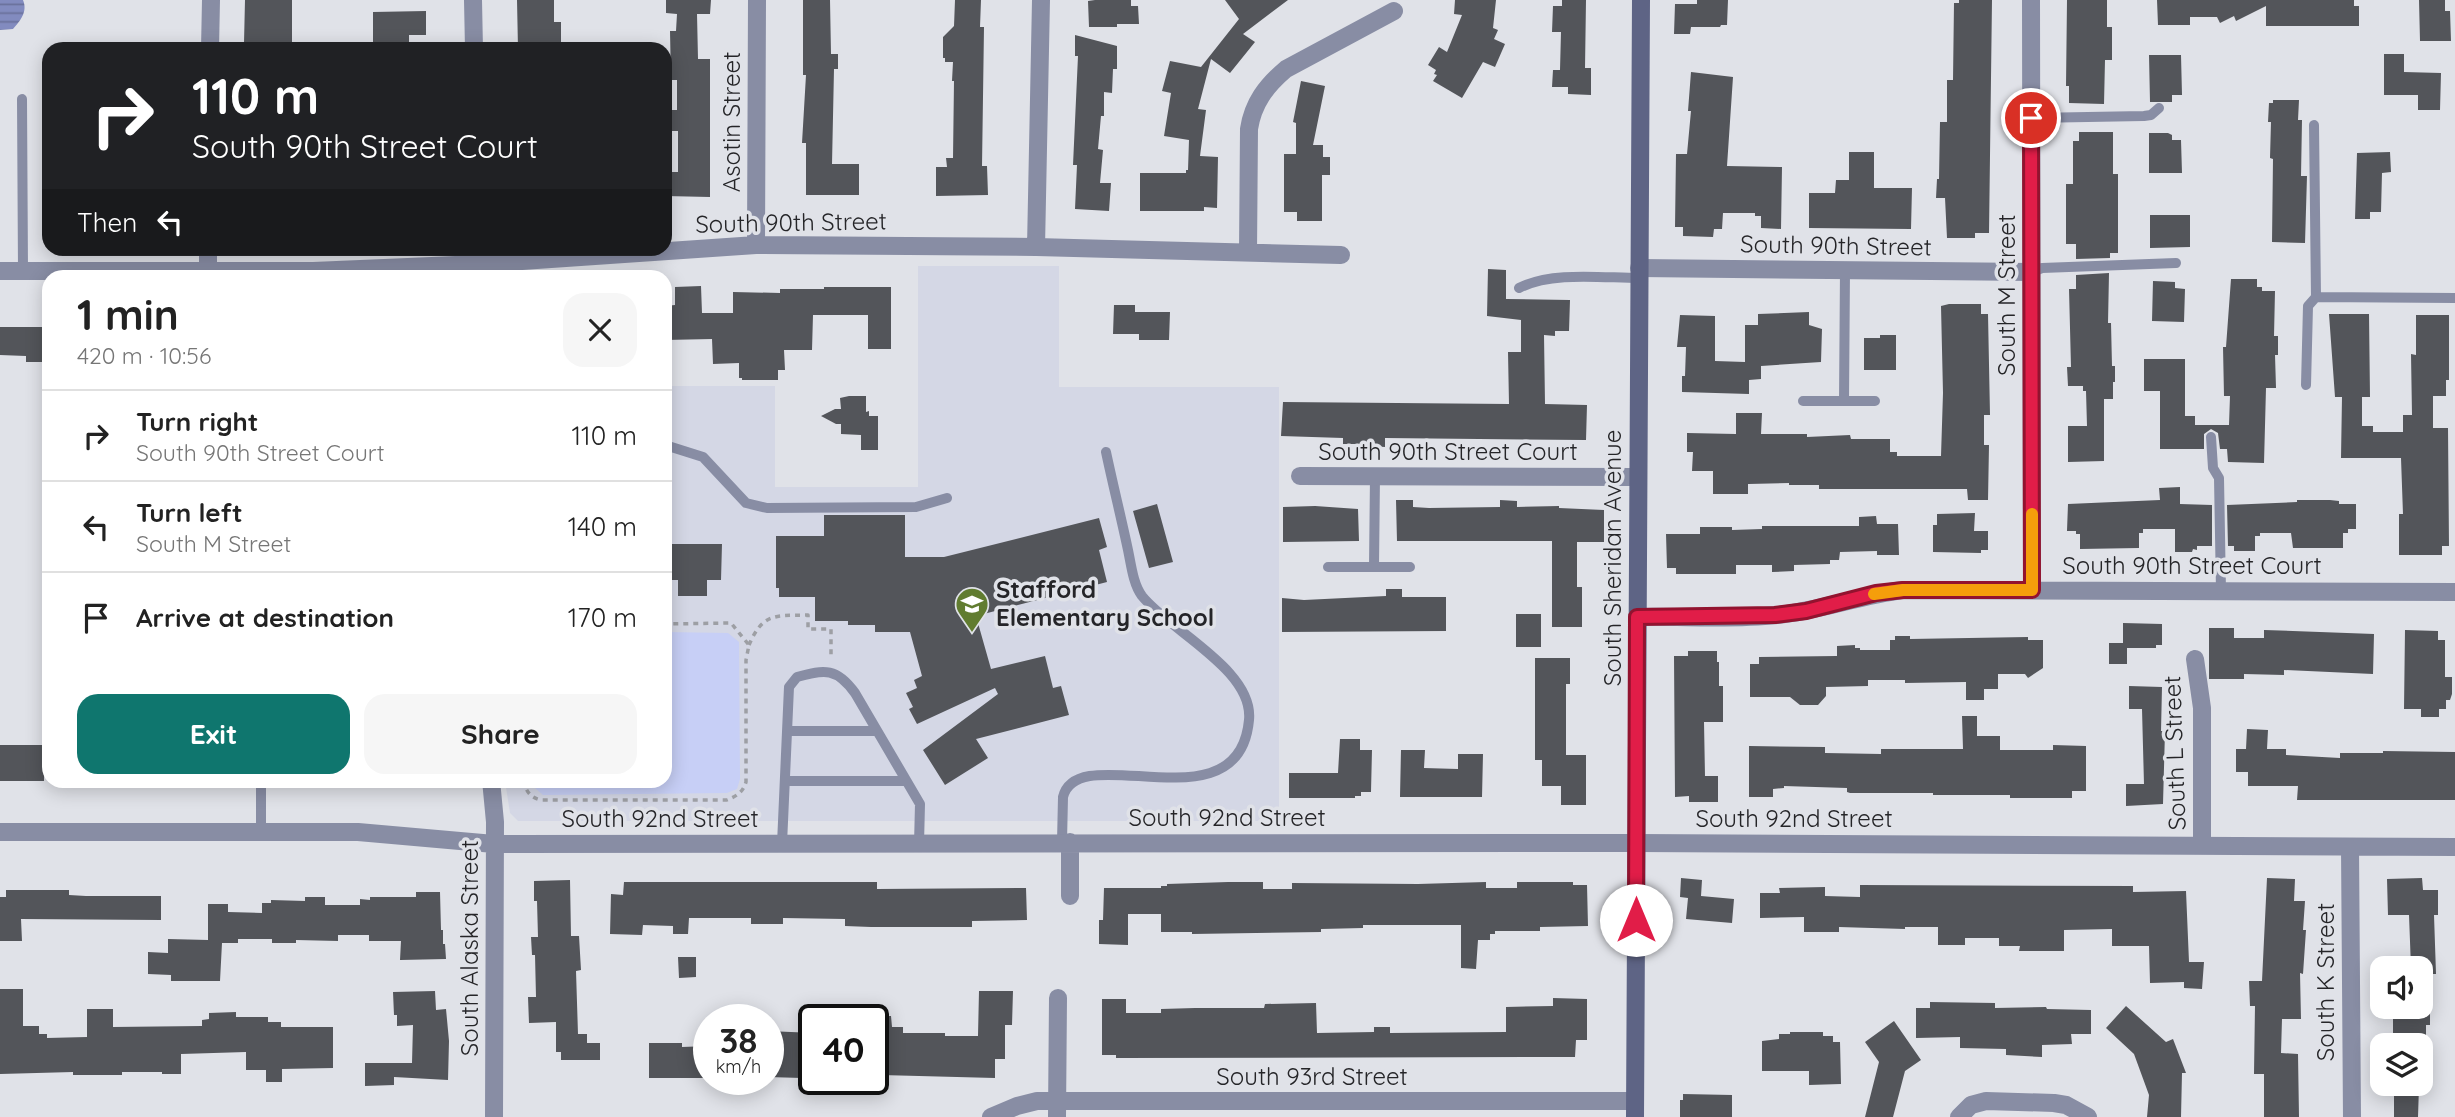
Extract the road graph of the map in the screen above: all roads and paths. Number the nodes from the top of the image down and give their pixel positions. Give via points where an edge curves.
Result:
1 (211, 0) edge
2 (473, 0) edge
3 (757, 0) edge
4 (1041, 0) edge
5 (1640, 0) edge
6 (2031, 0) edge
7 (1394, 11) dead end
8 (210, 42) edge
9 (474, 42) edge
10 (22, 99) dead end
11 (2159, 108) dead end
12 (2031, 118) junction
13 (2314, 125) dead end
14 (756, 245) junction
15 (1036, 247) junction
16 (672, 250) edge
17 (1248, 253) junction
18 (1341, 255) dead end
19 (208, 256) edge
20 (587, 256) edge
21 (479, 263) edge
22 (2176, 263) dead end
23 (208, 270) edge
24 (334, 270) edge
25 (1845, 270) junction
26 (0, 271) edge
27 (23, 271) junction
28 (42, 271) edge
29 (2032, 272) junction
30 (1639, 273) junction
31 (1519, 288) dead end
32 (2316, 297) junction
33 (2455, 298) edge
34 (2306, 385) dead end
35 (1803, 401) dead end
36 (1844, 401) junction
37 (1875, 401) dead end
38 (2211, 437) dead end
39 (672, 447) edge
40 (1106, 452) dead end
41 (1300, 476) dead end
42 (1375, 476) junction
43 (1638, 477) junction
44 (947, 498) dead end
45 (1410, 566) dead end
46 (1328, 567) dead end
47 (1374, 567) junction
48 (2032, 590) junction
49 (2221, 591) junction
50 (2455, 592) edge
51 (1637, 617) junction
52 (672, 624) edge
53 (749, 645) junction
54 (2195, 659) dead end
55 (831, 671) junction
56 (788, 731) junction
57 (877, 731) junction
58 (785, 781) junction
59 (906, 781) junction
60 (261, 788) edge
61 (492, 788) edge
62 (526, 788) edge
63 (0, 832) edge
64 (261, 832) junction
65 (1066, 842) junction
66 (1636, 843) junction
67 (494, 844) junction
68 (782, 844) junction
69 (919, 845) junction
70 (2202, 845) junction
71 (2350, 847) junction
72 (2455, 847) edge
73 (1070, 896) dead end
74 (1058, 998) dead end
75 (1057, 1109) edge
76 (1635, 1109) edge
77 (1960, 1116) edge
78 (494, 1117) edge
79 (991, 1117) edge
80 (2088, 1117) edge
81 (2352, 1117) edge

1 - 8 street
2 - 9 street
3 - 14 street, Asotin Street
4 - 15 street
5 - 30 street, South Sheridan Avenue
6 - 12 street, South M Street
7 - 17 street via 1286,69 1252,110
10 - 27 lane
11 - 12 lane via 2144,116
12 - 29 street, South M Street
13 - 32 lane
14 - 15 street, South 90th Street
14 - 16 street, South 90th Street
15 - 17 street, South 90th Street
17 - 18 street, South 90th Street
19 - 23 street
20 - 21 street, South 90th Street
21 - 24 street, South 90th Street
22 - 29 lane
25 - 29 street, South 90th Street
25 - 30 street, South 90th Street
25 - 36 lane
26 - 27 street, South 90th Street
27 - 28 street, South 90th Street
29 - 48 street, South M Street
30 - 31 lane via 1553,278
30 - 43 street, South Sheridan Avenue
32 - 33 lane
32 - 34 lane via 2308,306
35 - 36 lane
36 - 37 lane
38 - 49 lane via 2213,468 2219,478
39 - 44 lane via 703,457 746,503 766,508 916,507
40 - 65 lane via 1139,593 1234,677 1245,695 1250,717 1237,754 1209,775 1090,775 1071,782 1063,797
41 - 42 street, South 90th Street Court
42 - 43 street, South 90th Street Court
42 - 47 lane
43 - 51 street, South Sheridan Avenue
45 - 47 lane
46 - 47 lane
48 - 49 street, South 90th Street Court
48 - 51 street, South 90th Street Court via 1903,590 1775,615
49 - 50 street, South 90th Street Court
51 - 66 street, South Sheridan Avenue
52 - 53 path via 732,623
53 - 55 path via 764,621 808,615 808,629 831,629
53 - 62 path via 746,782 737,796 727,800 541,800 534,799
54 - 70 street, South L Street via 2202,708
55 - 56 lane via 797,677 789,687
55 - 57 lane via 845,679
56 - 57 lane
56 - 58 lane
57 - 59 lane
58 - 59 lane
58 - 68 lane
59 - 69 lane via 919,804
60 - 64 lane
61 - 67 street, South Alaska Street
63 - 64 street, South 92nd Street
64 - 67 street, South 92nd Street via 358,832
65 - 66 street, South 92nd Street
65 - 69 street, South 92nd Street
65 - 73 street
66 - 70 street, South 92nd Street
66 - 76 street, South Sheridan Avenue
67 - 68 street, South 92nd Street
67 - 78 street, South Alaska Street
68 - 69 street, South 92nd Street
70 - 71 street, South 92nd Street
71 - 72 street, South 92nd Street
71 - 81 street, South K Street
74 - 75 street
75 - 76 street, South 93rd Street
75 - 79 street, South 93rd Street via 1027,1104
77 - 80 street via 1971,1105 1986,1101 2066,1105

